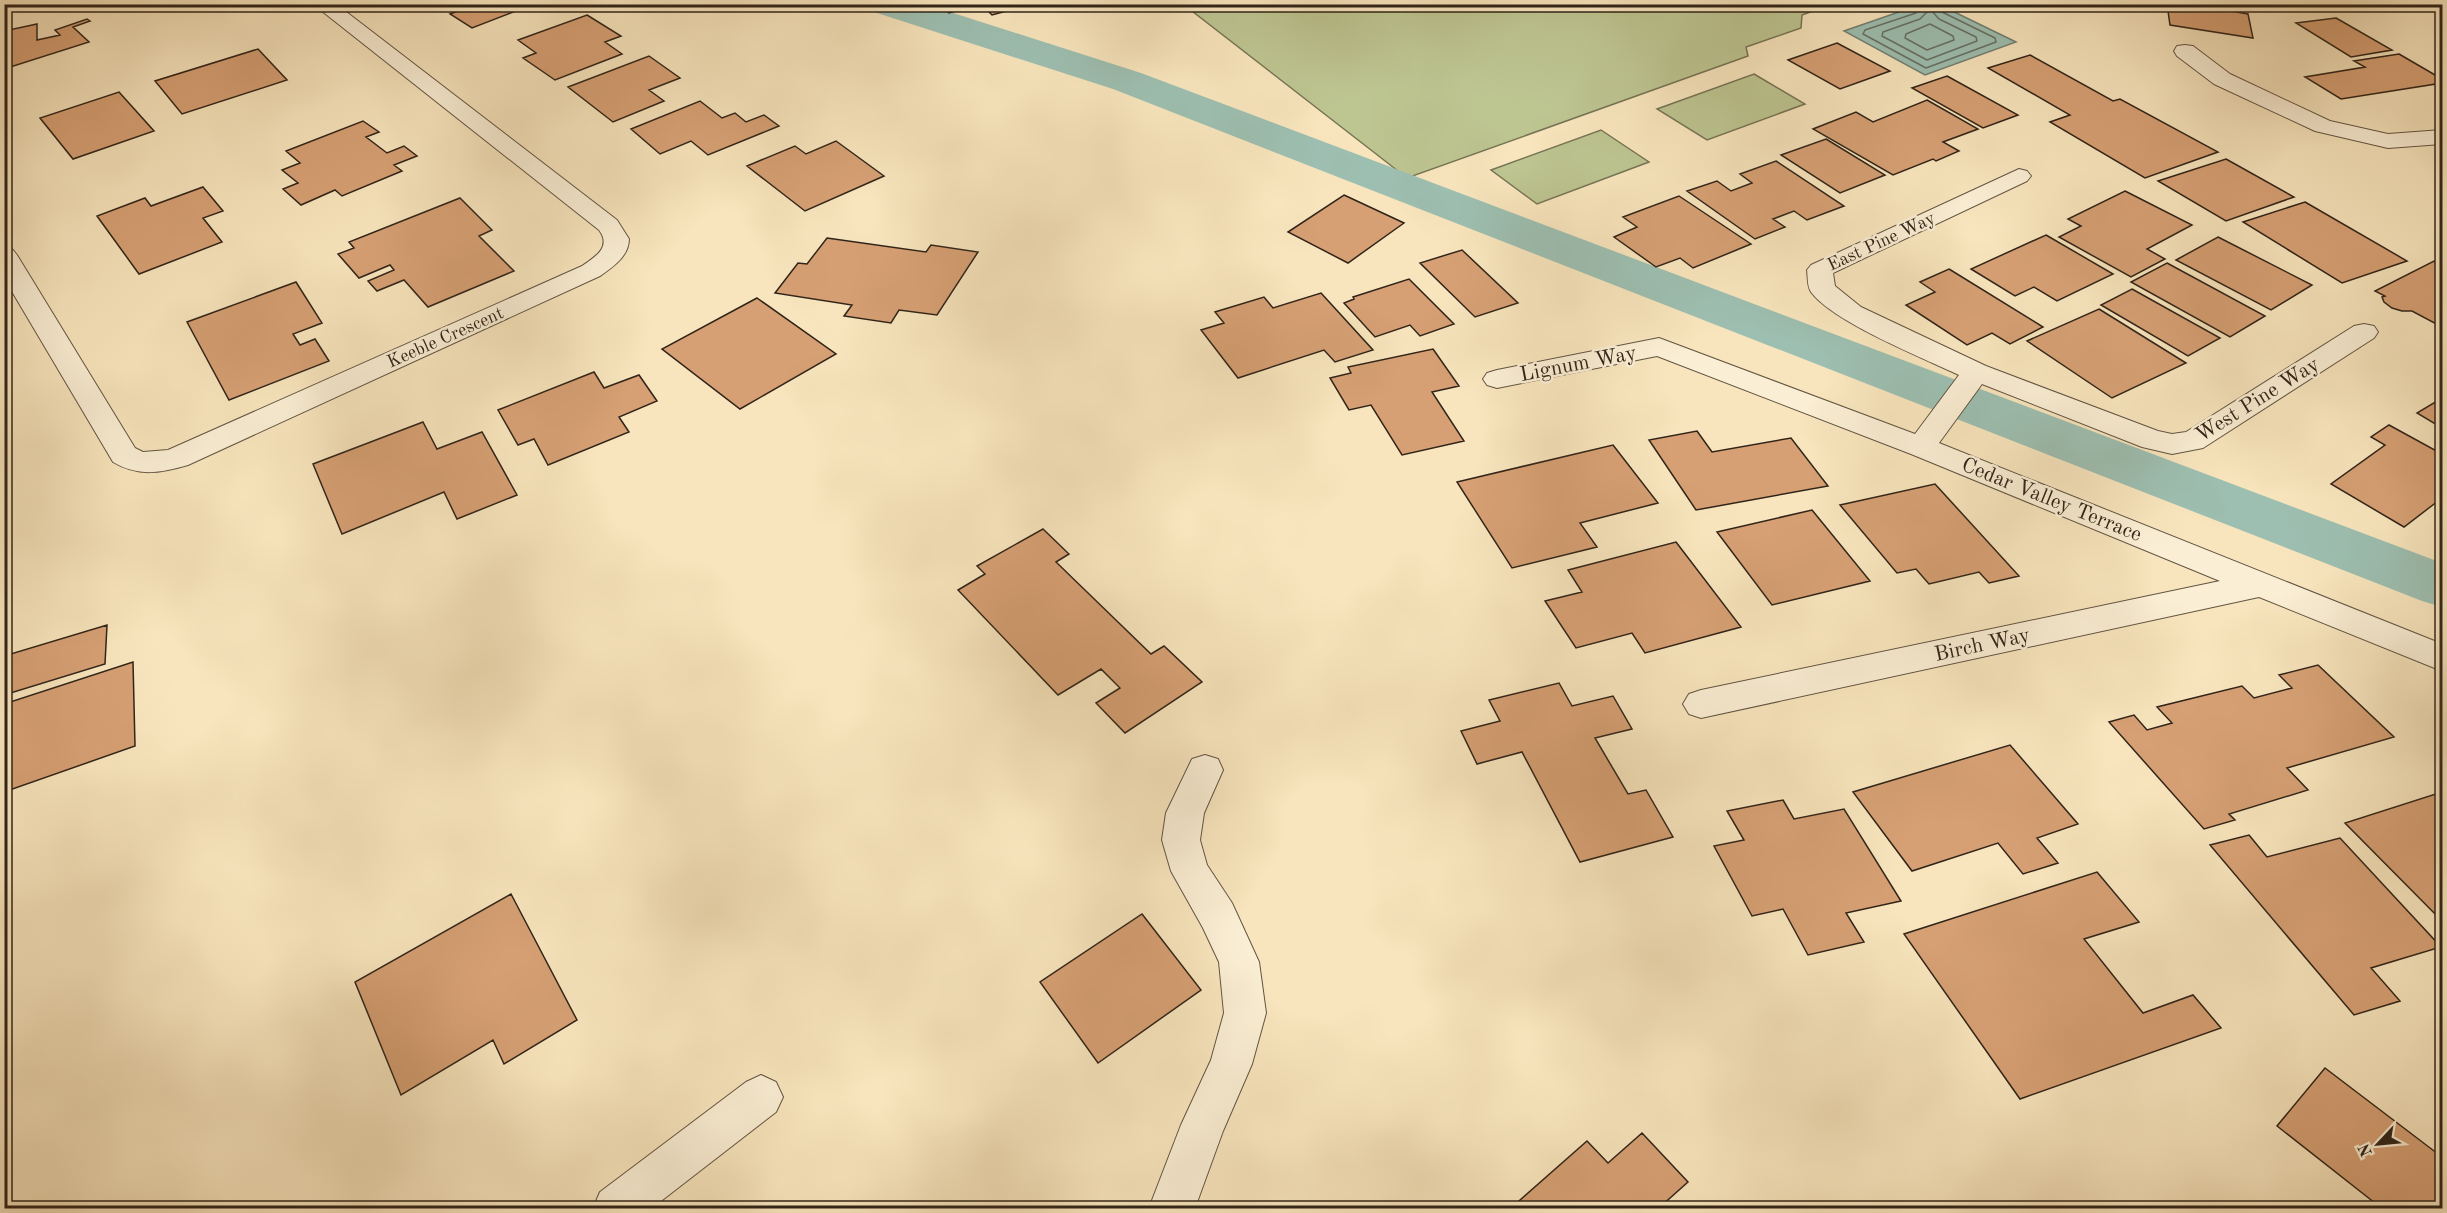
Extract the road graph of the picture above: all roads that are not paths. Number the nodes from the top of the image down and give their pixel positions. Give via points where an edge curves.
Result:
1 (323, 4) edge
2 (2185, 51) dead end
3 (2442, 137) edge
4 (2019, 176) dead end
5 (4, 255) edge
6 (2364, 332) dead end
7 (1659, 347) joint
8 (1976, 372) junction
9 (1497, 379) dead end
10 (1921, 447) junction
11 (2263, 584) junction
12 (2442, 658) edge
13 (1701, 704) dead end
14 (1205, 770) dead end
15 (761, 1097) dead end
16 (616, 1209) edge
17 (1172, 1209) edge

1 - 5 street, Keeble Crescent via 608,225 618,242 614,252 591,271 177,458 145,463 124,455
2 - 3 street via 2222,79 2323,126 2388,141
4 - 8 street, East Pine Way via 1820,270 1822,289 1852,313
6 - 8 street, West Pine Way via 2193,441 2172,444 2152,440
7 - 9 street, Lignum Way
7 - 10 street, Cedar Valley Terrace
8 - 10 street
10 - 11 street, Cedar Valley Terrace
11 - 12 street, Cedar Valley Terrace
11 - 13 street, Birch Way
14 - 17 street via 1185,813 1181,840 1190,871 1218,916 1239,962 1245,1013 1231,1064
15 - 16 street

